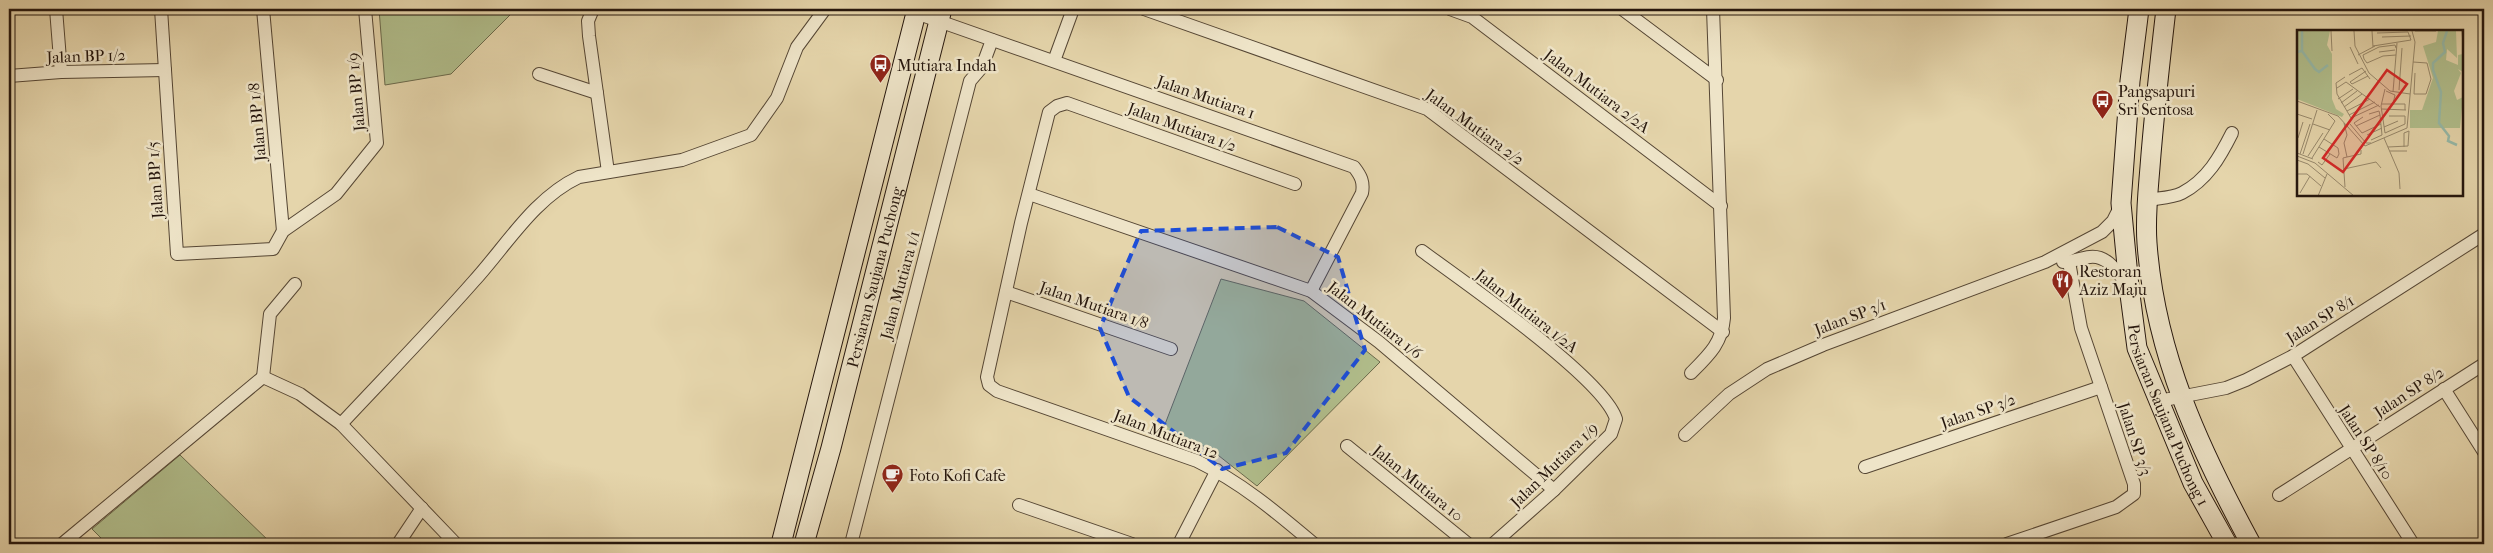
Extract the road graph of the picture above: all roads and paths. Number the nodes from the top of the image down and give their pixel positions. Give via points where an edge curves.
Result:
1 (56, 9) edge
2 (161, 9) edge
3 (263, 9) edge
4 (365, 9) edge
5 (593, 9) edge
6 (825, 9) edge
7 (1073, 9) edge
8 (1144, 9) edge
9 (1450, 9) edge
10 (1622, 9) edge
11 (1713, 9) edge
12 (2139, 9) edge
13 (2166, 9) edge
14 (917, 11) edge
15 (940, 15) edge
16 (992, 40) junction
17 (1054, 61) junction
18 (164, 70) junction
19 (61, 72) junction
20 (539, 74) dead end
21 (9, 76) edge
22 (1717, 80) junction
23 (597, 93) junction
24 (2232, 134) dead end
25 (608, 172) junction
26 (1295, 184) dead end
27 (1029, 194) junction
28 (2148, 200) junction
29 (2121, 203) junction
30 (1721, 206) junction
31 (283, 231) junction
32 (2484, 234) edge
33 (273, 249) joint
34 (1422, 251) dead end
35 (2045, 262) junction
36 (2069, 262) junction
37 (295, 284) dead end
38 (2129, 287) junction
39 (1312, 291) junction
40 (1006, 292) junction
41 (1723, 332) junction
42 (1171, 349) dead end
43 (2293, 356) junction
44 (2484, 364) edge
45 (1692, 373) dead end
46 (263, 377) junction
47 (2101, 386) junction
48 (2444, 389) junction
49 (2181, 397) junction
50 (1607, 401) joint
51 (2159, 401) junction
52 (340, 424) junction
53 (1685, 435) dead end
54 (1347, 446) dead end
55 (2351, 448) junction
56 (2484, 452) edge
57 (1865, 467) dead end
58 (1217, 470) junction
59 (1554, 490) junction
60 (2278, 495) dead end
61 (1019, 505) dead end
62 (422, 508) junction
63 (68, 542) edge
64 (398, 544) edge
65 (456, 544) edge
66 (781, 544) edge
67 (804, 544) edge
68 (851, 544) edge
69 (1132, 544) edge
70 (1179, 544) edge
71 (1314, 544) edge
72 (1468, 544) edge
73 (1493, 544) edge
74 (2007, 544) edge
75 (2227, 544) edge
76 (2252, 544) edge
77 (2413, 544) edge

1 - 19 street
2 - 18 street, Jalan BP 1/5
3 - 31 street, Jalan BP 1/8
4 - 31 street, Jalan BP 1/9 via 377,143 336,194
5 - 23 street via 588,21
6 - 25 street via 797,47 777,98 752,135 682,160
7 - 17 street
8 - 41 street, Jalan Mutiara 2/2 via 1427,109
9 - 30 street, Jalan Mutiara 2/2A via 1472,17
10 - 22 street
11 - 22 street
12 - 29 street, Persiaran Saujana Puchong 1
13 - 28 street, Persiaran Saujana Puchong 1
14 - 15 street, Jalan Mutiara 1
14 - 66 street, Persiaran Saujana Puchong
15 - 16 street, Jalan Mutiara 1
15 - 67 street, Persiaran Saujana Puchong
16 - 17 street, Jalan Mutiara 1
16 - 68 street, Jalan Mutiara 1/1 via 982,66 970,81
17 - 39 street, Jalan Mutiara 1 via 1354,167 1360,174 1362,193
18 - 19 street, Jalan BP 1/2
18 - 33 street, Jalan BP 1/5 via 177,254
19 - 21 street, Jalan BP 1/2
20 - 23 street
22 - 30 street
23 - 25 street
24 - 28 street via 2221,156 2195,184 2181,193
25 - 52 street via 579,177 563,184 546,198 473,282
26 - 27 street, Jalan Mutiara 1/2 via 1067,103 1049,112
27 - 39 street, Jalan Mutiara 1/6
27 - 40 street
28 - 49 street, Persiaran Saujana Puchong 1 via 2147,241 2152,287 2164,343
29 - 35 street, Jalan SP 3/1 via 2113,221 2102,232
29 - 38 street, Persiaran Saujana Puchong 1
30 - 41 street
31 - 33 street, Jalan BP 1/9
32 - 43 street, Jalan SP 8/1
34 - 50 street, Jalan Mutiara 1/2A via 1556,353
35 - 36 street, Jalan SP 3/1
35 - 53 street, Jalan SP 3/1 via 1823,344 1767,369 1730,394
36 - 38 street, Jalan SP 3/1 via 2100,257 2111,264
36 - 47 street, Jalan SP 3/3 via 2081,328
37 - 46 street via 270,314
38 - 51 street, Persiaran Saujana Puchong 1 via 2138,348
39 - 59 street, Jalan Mutiara 1/6 via 1379,342
40 - 42 street, Jalan Mutiara 1/8
40 - 58 street, Jalan Mutiara 12 via 987,377 997,391 1197,460
41 - 45 street via 1715,350
43 - 49 street, Jalan SP 8/1 via 2226,388
43 - 55 street, Jalan SP 8/10
44 - 48 street, Jalan SP 8/2
46 - 52 street via 300,394
46 - 63 street
47 - 57 street, Jalan SP 3/2
47 - 74 street, Jalan SP 3/3 via 2134,484 2134,494 2116,507
48 - 55 street, Jalan SP 8/2
48 - 56 street
49 - 51 street, Jalan SP 8/1
49 - 76 street, Persiaran Saujana Puchong 1 via 2213,473
50 - 59 street, Jalan Mutiara 1/9 via 1616,419 1611,434
51 - 75 street, Persiaran Saujana Puchong 1 via 2193,484
52 - 62 street
54 - 72 street, Jalan Mutiara 10
55 - 60 street, Jalan SP 8/2
55 - 77 street, Jalan SP 8/10
58 - 70 street
58 - 71 street, Jalan Mutiara 12 via 1261,498
59 - 73 street, Jalan Mutiara 1/9
61 - 69 street
62 - 64 street
62 - 65 street

